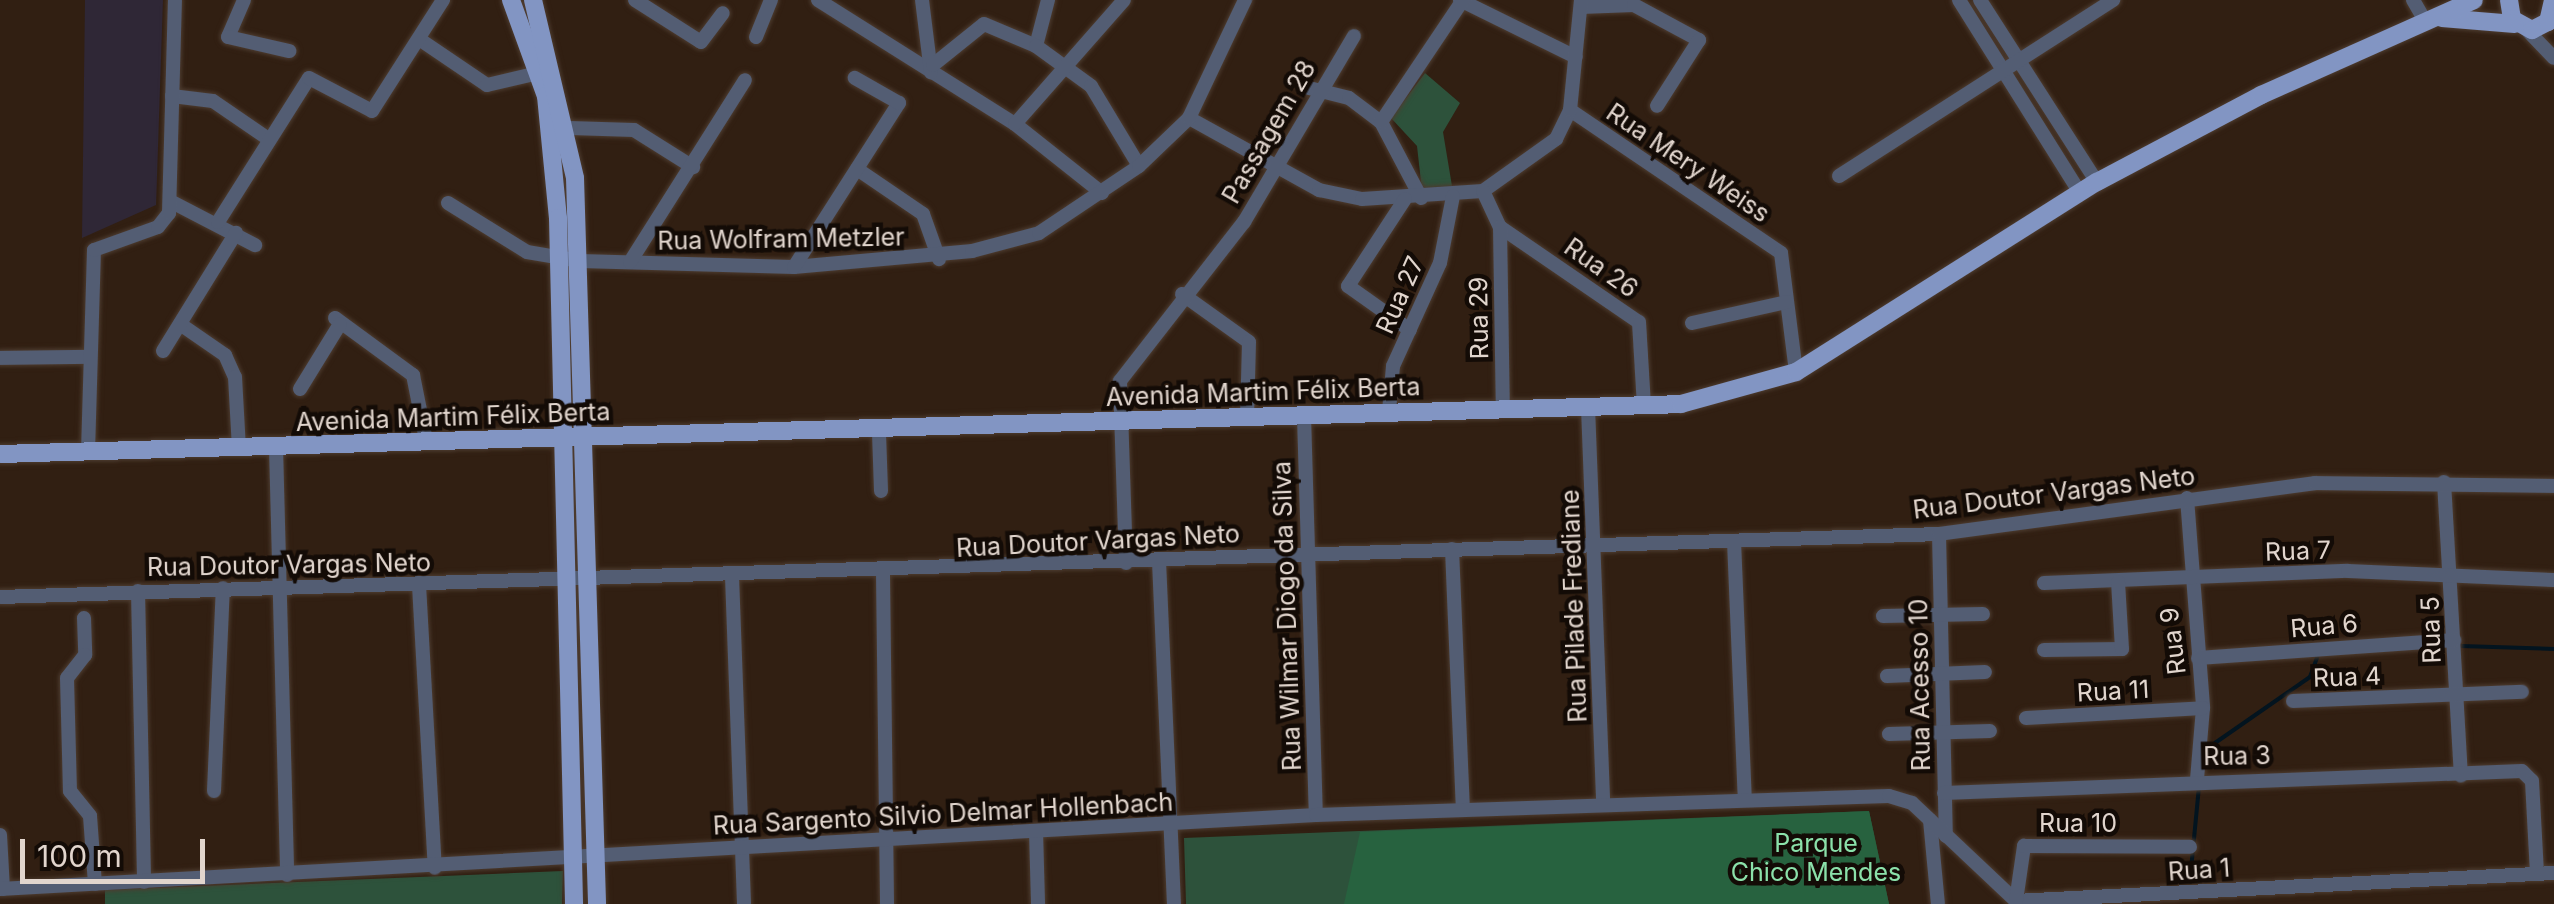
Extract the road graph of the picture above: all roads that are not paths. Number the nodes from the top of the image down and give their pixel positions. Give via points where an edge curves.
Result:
1 (175, 0) edge
2 (244, 0) edge
3 (443, 0) edge
4 (512, 0) edge
5 (533, 0) edge
6 (771, 0) edge
7 (818, 0) edge
8 (922, 0) edge
9 (1048, 0) edge
10 (1245, 0) edge
11 (1461, 0) edge
12 (1958, 0) edge
13 (1980, 0) edge
14 (2113, 0) edge
15 (2413, 0) edge
16 (2510, 0) edge
17 (1122, 1) edge
18 (643, 2) edge
19 (1581, 4) edge
20 (2480, 5) edge
21 (2553, 12) edge
22 (724, 13) dead end
23 (2427, 20) junction
24 (2521, 27) junction
25 (756, 36) dead end
26 (1354, 36) dead end
27 (418, 39) junction
28 (1036, 46) junction
29 (288, 50) dead end
30 (1576, 57) junction
31 (2020, 58) junction
32 (2554, 58) edge
33 (1069, 65) junction
34 (932, 69) junction
35 (2004, 70) junction
36 (538, 74) junction
37 (856, 78) dead end
38 (745, 80) dead end
39 (1310, 87) junction
40 (172, 96) junction
41 (1657, 106) dead end
42 (1570, 110) junction
43 (1189, 118) junction
44 (1380, 122) junction
45 (1015, 124) junction
46 (570, 128) junction
47 (267, 138) junction
48 (1139, 166) junction
49 (693, 167) junction
50 (1274, 168) junction
51 (857, 169) junction
52 (1839, 176) dead end
53 (2098, 182) junction
54 (1482, 191) junction
55 (2080, 192) junction
56 (1102, 193) junction
57 (1453, 196) junction
58 (1421, 198) junction
59 (1405, 199) junction
60 (170, 201) junction
61 (448, 203) dead end
62 (218, 222) junction
63 (1500, 227) junction
64 (236, 233) junction
65 (255, 245) dead end
66 (559, 259) junction
67 (939, 259) junction
68 (580, 261) junction
69 (630, 262) junction
70 (794, 267) junction
71 (1182, 294) junction
72 (1787, 302) junction
73 (1692, 323) dead end
74 (180, 324) junction
75 (1410, 330) junction
76 (163, 350) dead end
77 (87, 356) junction
78 (0, 358) edge
79 (1796, 372) junction
80 (300, 390) dead end
81 (1644, 406) junction
82 (1588, 407) junction
83 (1504, 408) junction
84 (1389, 411) junction
85 (1304, 416) junction
86 (1247, 418) junction
87 (1122, 424) junction
88 (879, 433) junction
89 (561, 439) junction
90 (584, 439) junction
91 (426, 440) junction
92 (276, 447) junction
93 (239, 448) junction
94 (88, 452) junction
95 (0, 454) edge
96 (2444, 482) junction
97 (2554, 486) edge
98 (881, 490) dead end
99 (2188, 498) junction
100 (1939, 534) junction
101 (1734, 542) junction
102 (1597, 546) junction
103 (1452, 549) junction
104 (1306, 553) junction
105 (1159, 561) junction
106 (1126, 563) junction
107 (883, 574) junction
108 (732, 576) junction
109 (2188, 578) junction
110 (2452, 578) junction
111 (565, 580) junction
112 (588, 580) junction
113 (2554, 580) edge
114 (2044, 582) dead end
115 (2118, 582) junction
116 (420, 585) junction
117 (280, 586) junction
118 (223, 588) junction
119 (138, 591) junction
120 (0, 596) edge
121 (1983, 614) dead end
122 (1941, 615) junction
123 (1883, 616) dead end
124 (84, 618) dead end
125 (2454, 640) junction
126 (2044, 650) dead end
127 (2198, 658) junction
128 (1985, 672) dead end
129 (1942, 673) junction
130 (1888, 676) dead end
131 (2522, 692) dead end
132 (2456, 696) junction
133 (2292, 702) dead end
134 (2203, 708) junction
135 (570, 718) junction
136 (593, 718) junction
137 (2026, 718) dead end
138 (1990, 731) dead end
139 (1943, 732) junction
140 (1889, 734) dead end
141 (2460, 776) junction
142 (2198, 778) junction
143 (214, 791) dead end
144 (1944, 793) junction
145 (1745, 799) junction
146 (1603, 804) junction
147 (1462, 808) junction
148 (1316, 815) junction
149 (1930, 819) junction
150 (1172, 825) junction
151 (1036, 831) junction
152 (0, 835) edge
153 (1946, 836) junction
154 (884, 840) junction
155 (742, 845) junction
156 (2190, 847) dead end
157 (598, 858) junction
158 (575, 862) junction
159 (435, 868) junction
160 (2554, 872) edge
161 (2537, 873) junction
162 (287, 876) junction
163 (144, 882) junction
164 (94, 884) junction
165 (1, 889) edge
166 (2022, 902) edge
167 (574, 904) edge
168 (597, 904) edge
169 (744, 904) edge
170 (888, 904) edge
171 (1038, 904) edge
172 (1174, 904) edge
173 (1938, 904) edge

1 - 40 street
2 - 29 street via 228,37
3 - 27 street
4 - 36 main road
5 - 46 main road
6 - 25 street
7 - 34 street
8 - 34 street
9 - 28 street
10 - 43 street, Rua Wolfram Metzler
11 - 30 street
11 - 44 street
12 - 35 street
13 - 31 street
14 - 31 street
15 - 23 street
16 - 24 main road
17 - 33 street
18 - 22 street via 700,42
19 - 30 street
19 - 41 street via 1634,5 1699,40
20 - 23 main road, Avenida Martim Félix Berta
20 - 24 main road, Avenida Martim Félix Berta
21 - 24 main road
23 - 53 main road, Avenida Martim Félix Berta
24 - 32 street
26 - 39 street, Passagem 28
27 - 36 street via 487,85
27 - 47 street via 376,108 312,76
28 - 33 street
28 - 34 street via 984,24
30 - 42 street
31 - 35 street
31 - 53 street
33 - 45 street
33 - 48 street
34 - 45 street
35 - 52 street
35 - 55 street
36 - 66 main road
37 - 51 street via 900,103
38 - 49 street
39 - 44 street
39 - 50 street, Passagem 28
40 - 47 street via 213,101
40 - 60 street
42 - 54 street via 1529,166
42 - 72 street, Rua Mery Weiss via 1781,254
43 - 48 street, Rua Wolfram Metzler
43 - 50 street
44 - 58 street
45 - 56 street
46 - 49 street via 634,130
46 - 68 main road
47 - 62 street
48 - 56 street, Rua Wolfram Metzler
49 - 69 street
50 - 59 street via 1319,190
50 - 71 street, Passagem 28
51 - 67 street via 923,214
51 - 70 street
53 - 55 main road, Avenida Martim Félix Berta
54 - 57 street
54 - 63 street, Rua 26
55 - 79 main road, Avenida Martim Félix Berta
56 - 67 street, Rua Wolfram Metzler via 1038,233
57 - 58 street
57 - 75 street, Rua 27 via 1440,263
58 - 59 street
59 - 75 street via 1348,286
60 - 62 street
60 - 77 street via 164,223 94,250
61 - 66 street, Rua Wolfram Metzler via 527,252
62 - 64 street
63 - 81 street, Rua 26 via 1639,322
63 - 83 street, Rua 29
64 - 65 street
64 - 74 street
66 - 68 street, Rua Wolfram Metzler
66 - 89 main road
67 - 70 street, Rua Wolfram Metzler
68 - 69 street, Rua Wolfram Metzler
68 - 90 main road
69 - 70 street, Rua Wolfram Metzler
71 - 86 street via 1248,342
71 - 87 street, Passagem 28 via 1120,381
72 - 73 street
72 - 79 street
74 - 76 street
74 - 93 street via 225,355
75 - 84 street, Rua 27 via 1393,366
77 - 78 street
77 - 94 street
79 - 81 main road, Avenida Martim Félix Berta
80 - 91 street via 337,321 413,375
81 - 82 main road, Avenida Martim Félix Berta
82 - 83 main road, Avenida Martim Félix Berta
82 - 102 street, Rua Pilade Frediane
83 - 84 main road, Avenida Martim Félix Berta
84 - 85 main road, Avenida Martim Félix Berta
85 - 86 main road, Avenida Martim Félix Berta
85 - 104 street, Rua Wilmar Diogo da Silva
86 - 87 main road, Avenida Martim Félix Berta
87 - 88 main road, Avenida Martim Félix Berta
87 - 106 street, Passagem 28
88 - 90 main road, Avenida Martim Félix Berta
88 - 98 street
89 - 90 main road, Avenida Martim Félix Berta
89 - 91 main road, Avenida Martim Félix Berta
89 - 111 main road
90 - 112 main road
91 - 92 main road, Avenida Martim Félix Berta
92 - 93 main road, Avenida Martim Félix Berta
92 - 117 street
93 - 94 main road, Avenida Martim Félix Berta
94 - 95 main road, Avenida Martim Félix Berta
96 - 97 street, Rua Doutor Vargas Neto
96 - 99 street, Rua Doutor Vargas Neto via 2316,483
96 - 110 street, Rua 5
99 - 100 street, Rua Doutor Vargas Neto
99 - 109 street, Rua 9
100 - 101 street, Rua Doutor Vargas Neto
100 - 122 street, Rua Acesso 10
101 - 102 street, Rua Doutor Vargas Neto
101 - 145 street
102 - 103 street, Rua Doutor Vargas Neto
102 - 146 street, Rua Pilade Frediane
103 - 104 street, Rua Doutor Vargas Neto
103 - 147 street
104 - 105 street, Rua Doutor Vargas Neto
104 - 148 street, Rua Wilmar Diogo da Silva
105 - 106 street, Rua Doutor Vargas Neto
105 - 150 street
106 - 107 street, Rua Doutor Vargas Neto
107 - 108 street, Rua Doutor Vargas Neto
107 - 154 street
108 - 112 street, Rua Doutor Vargas Neto
108 - 155 street
109 - 110 street, Rua 7
109 - 115 street, Rua 7
109 - 127 street, Rua 9
110 - 113 street, Rua 7
110 - 125 street, Rua 5
111 - 112 street, Rua Doutor Vargas Neto
111 - 116 street, Rua Doutor Vargas Neto
111 - 135 main road
112 - 136 main road
114 - 115 street, Rua 7
115 - 126 street via 2122,649
116 - 117 street, Rua Doutor Vargas Neto
116 - 159 street
117 - 118 street, Rua Doutor Vargas Neto
117 - 162 street
118 - 119 street, Rua Doutor Vargas Neto
118 - 143 street
119 - 120 street, Rua Doutor Vargas Neto
119 - 163 street
121 - 122 street
122 - 123 street
122 - 129 street, Rua Acesso 10
124 - 164 street via 85,655 67,678 70,791 90,816
125 - 127 street, Rua 6
125 - 132 street, Rua 5
127 - 134 street, Rua 9
128 - 129 street
129 - 130 street
129 - 139 street, Rua Acesso 10
131 - 132 street, Rua 4
132 - 133 street, Rua 4
132 - 141 street, Rua 5
134 - 137 street, Rua 11
134 - 142 street, Rua 9
135 - 136 main road
135 - 158 main road
136 - 157 main road
138 - 139 street
139 - 140 street
139 - 144 street, Rua Acesso 10
141 - 142 street, Rua 3
141 - 161 street, Rua 3 via 2529,775
142 - 144 street, Rua 3
144 - 153 street, Rua Acesso 10
145 - 146 street, Rua Sargento Silvio Delmar Hollenbach
145 - 149 street, Rua Sargento Silvio Delmar Hollenbach via 1888,796
146 - 147 street, Rua Sargento Silvio Delmar Hollenbach
147 - 148 street, Rua Sargento Silvio Delmar Hollenbach
148 - 150 street, Rua Sargento Silvio Delmar Hollenbach
149 - 153 street
149 - 173 street
150 - 151 street, Rua Sargento Silvio Delmar Hollenbach
150 - 172 street
151 - 154 street, Rua Sargento Silvio Delmar Hollenbach
151 - 171 street
152 - 165 street
153 - 166 street
154 - 155 street, Rua Sargento Silvio Delmar Hollenbach
154 - 170 street
155 - 157 street, Rua Sargento Silvio Delmar Hollenbach
155 - 169 street
156 - 166 street, Rua 10 via 2024,846
157 - 158 street, Rua Sargento Silvio Delmar Hollenbach
157 - 168 main road
158 - 159 street, Rua Sargento Silvio Delmar Hollenbach
158 - 167 main road
159 - 162 street, Rua Sargento Silvio Delmar Hollenbach
160 - 161 street, Rua 1
161 - 166 street, Rua 1
162 - 163 street, Rua Sargento Silvio Delmar Hollenbach
163 - 164 street, Rua Sargento Silvio Delmar Hollenbach
164 - 165 street, Rua Sargento Silvio Delmar Hollenbach

